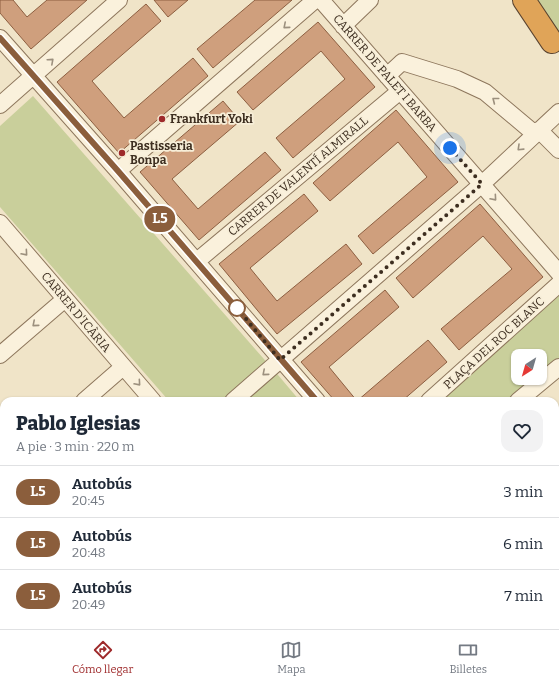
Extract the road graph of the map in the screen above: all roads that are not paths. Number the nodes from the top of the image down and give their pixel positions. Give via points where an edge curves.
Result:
1 (120, 0) edge
2 (316, 0) edge
3 (321, 0) edge
4 (370, 0) edge
5 (515, 0) edge
6 (524, 0) edge
7 (343, 26) junction
8 (0, 38) edge
9 (556, 46) edge
10 (33, 76) junction
11 (387, 76) junction
12 (400, 91) junction
13 (0, 105) edge
14 (559, 112) edge
15 (537, 132) junction
16 (559, 150) edge
17 (118, 171) junction
18 (482, 184) junction
19 (3, 232) edge
20 (197, 261) junction
21 (559, 273) edge
22 (559, 284) edge
23 (65, 299) junction
24 (0, 355) edge
25 (280, 360) junction
26 (124, 367) junction
27 (559, 368) edge
28 (89, 397) edge
29 (150, 397) edge
30 (238, 397) edge
31 (313, 397) edge
32 (434, 397) edge
33 (523, 397) edge

10 -> 1 street
2 -> 17 street
3 - 7 street, CARRER DE PALET I BARBA
4 - 7 street
5 - 9 street
6 - 9 highway
7 - 11 street, CARRER DE PALET I BARBA
8 - 10 street
10 - 13 street
10 - 17 street
11 - 12 street, CARRER DE PALET I BARBA
15 -> 11 street via 485,92 457,79 402,62
12 - 18 street, CARRER DE PALET I BARBA
12 - 20 street, CARRER DE VALENTÍ ALMIRALL
14 - 15 street
15 - 16 street
15 -> 18 street
17 - 20 street
18 -> 21 street, CARRER DE PALET I BARBA
18 - 25 street
19 -> 23 street, CARRER D'ICÀRIA
20 - 25 street
22 - 32 street, PLAÇA DEL ROC BLANC
23 -> 24 street
23 - 26 street, CARRER D'ICÀRIA
25 -> 30 street
25 - 31 street
26 - 28 street
26 -> 29 street, CARRER D'ICÀRIA
27 - 33 street

